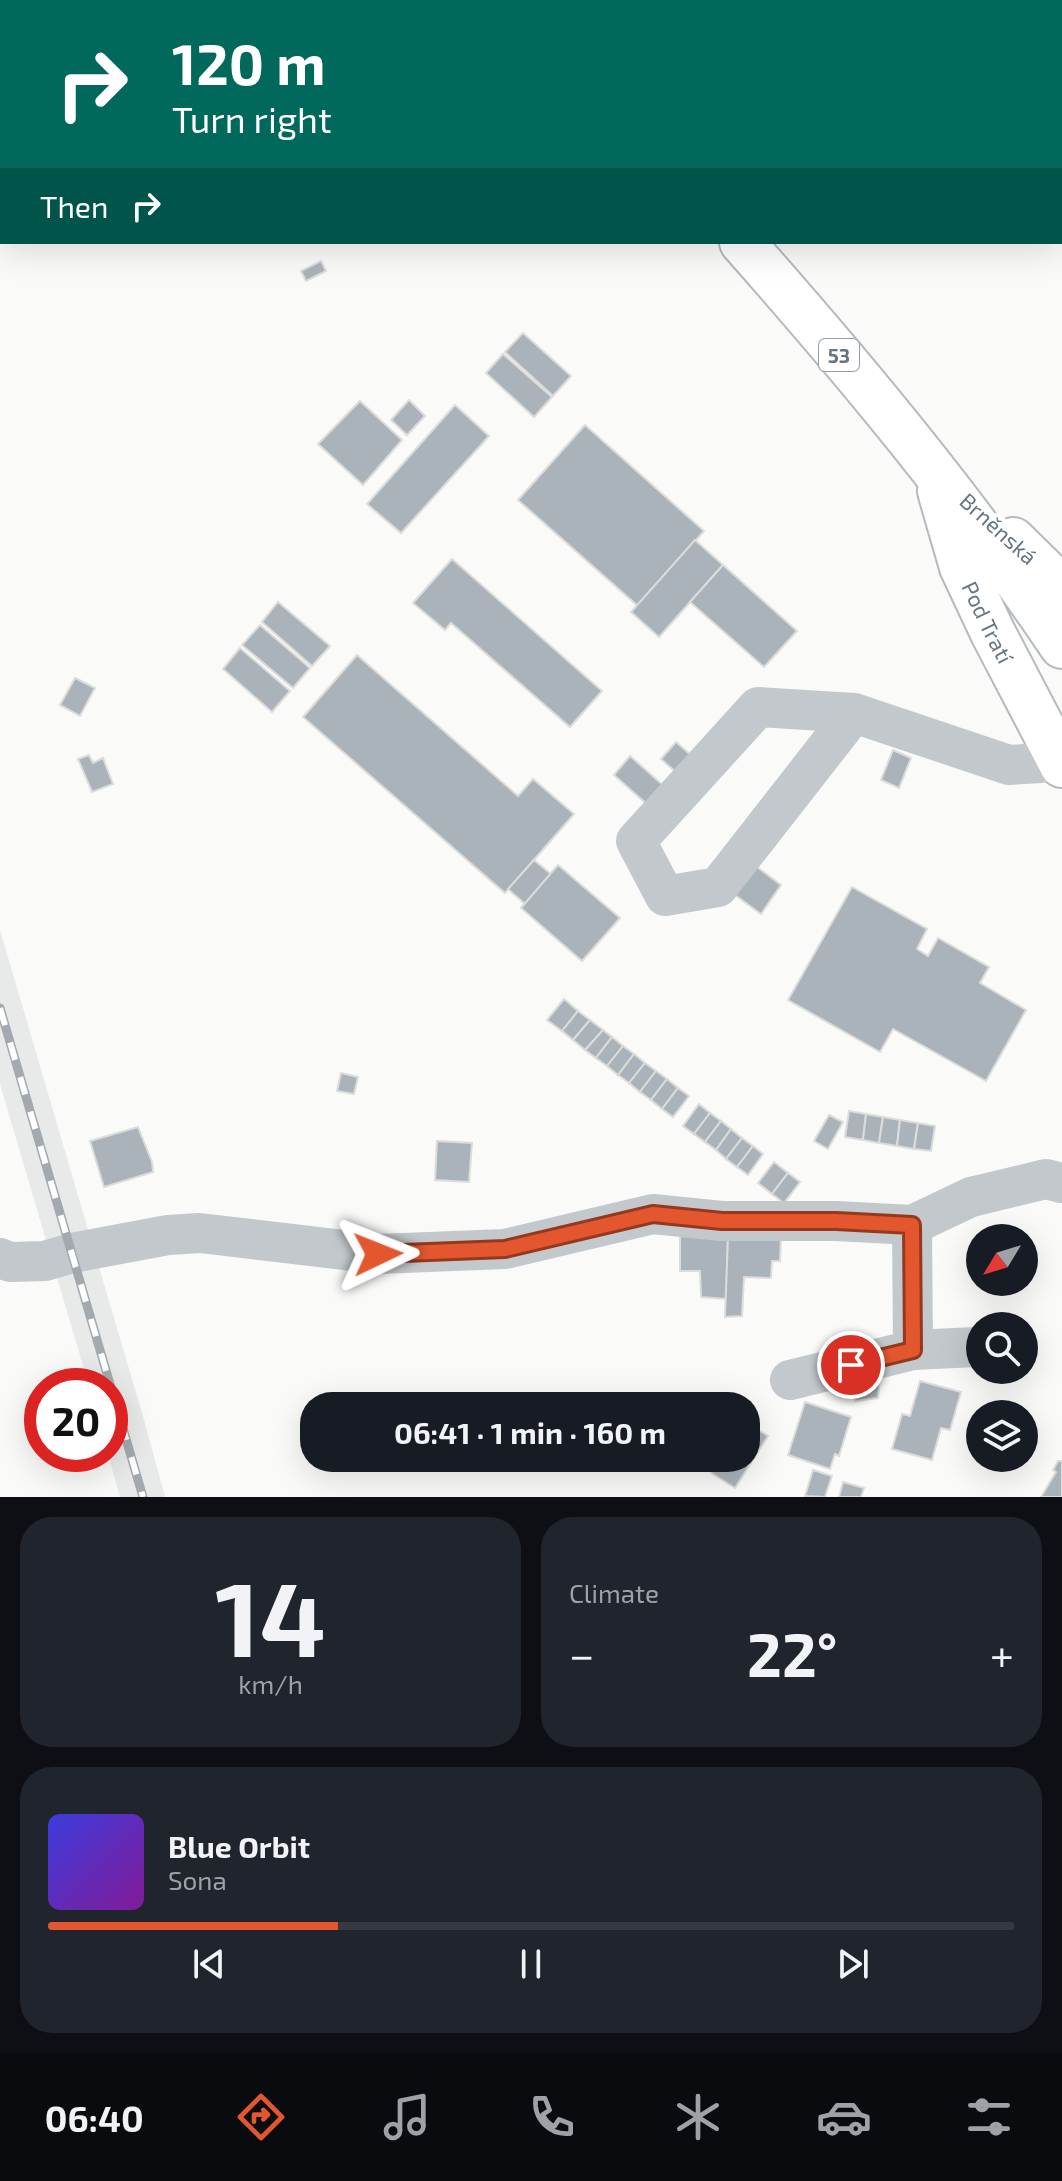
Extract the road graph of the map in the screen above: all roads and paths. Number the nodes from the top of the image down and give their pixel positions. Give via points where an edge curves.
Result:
1 (744, 244) edge
2 (934, 469) junction
3 (1052, 604) edge
4 (1062, 646) edge
5 (854, 713) junction
6 (1060, 761) edge
7 (1062, 1183) edge
8 (912, 1225) junction
9 (0, 1258) edge
10 (966, 1347) edge
11 (913, 1350) junction
12 (790, 1380) dead end

1 - 2 main road, 53
2 - 3 main road
2 - 6 main road, Pod Tratí via 962,567
3 - 4 main road
5 - 5 street via 758,707 636,841 665,896 718,887
5 - 6 street via 1009,765
7 - 8 street via 1046,1179 971,1197
8 - 9 street via 722,1221 653,1214 505,1249 378,1254 200,1233 45,1261
8 - 11 street
10 - 11 street
11 - 12 street

